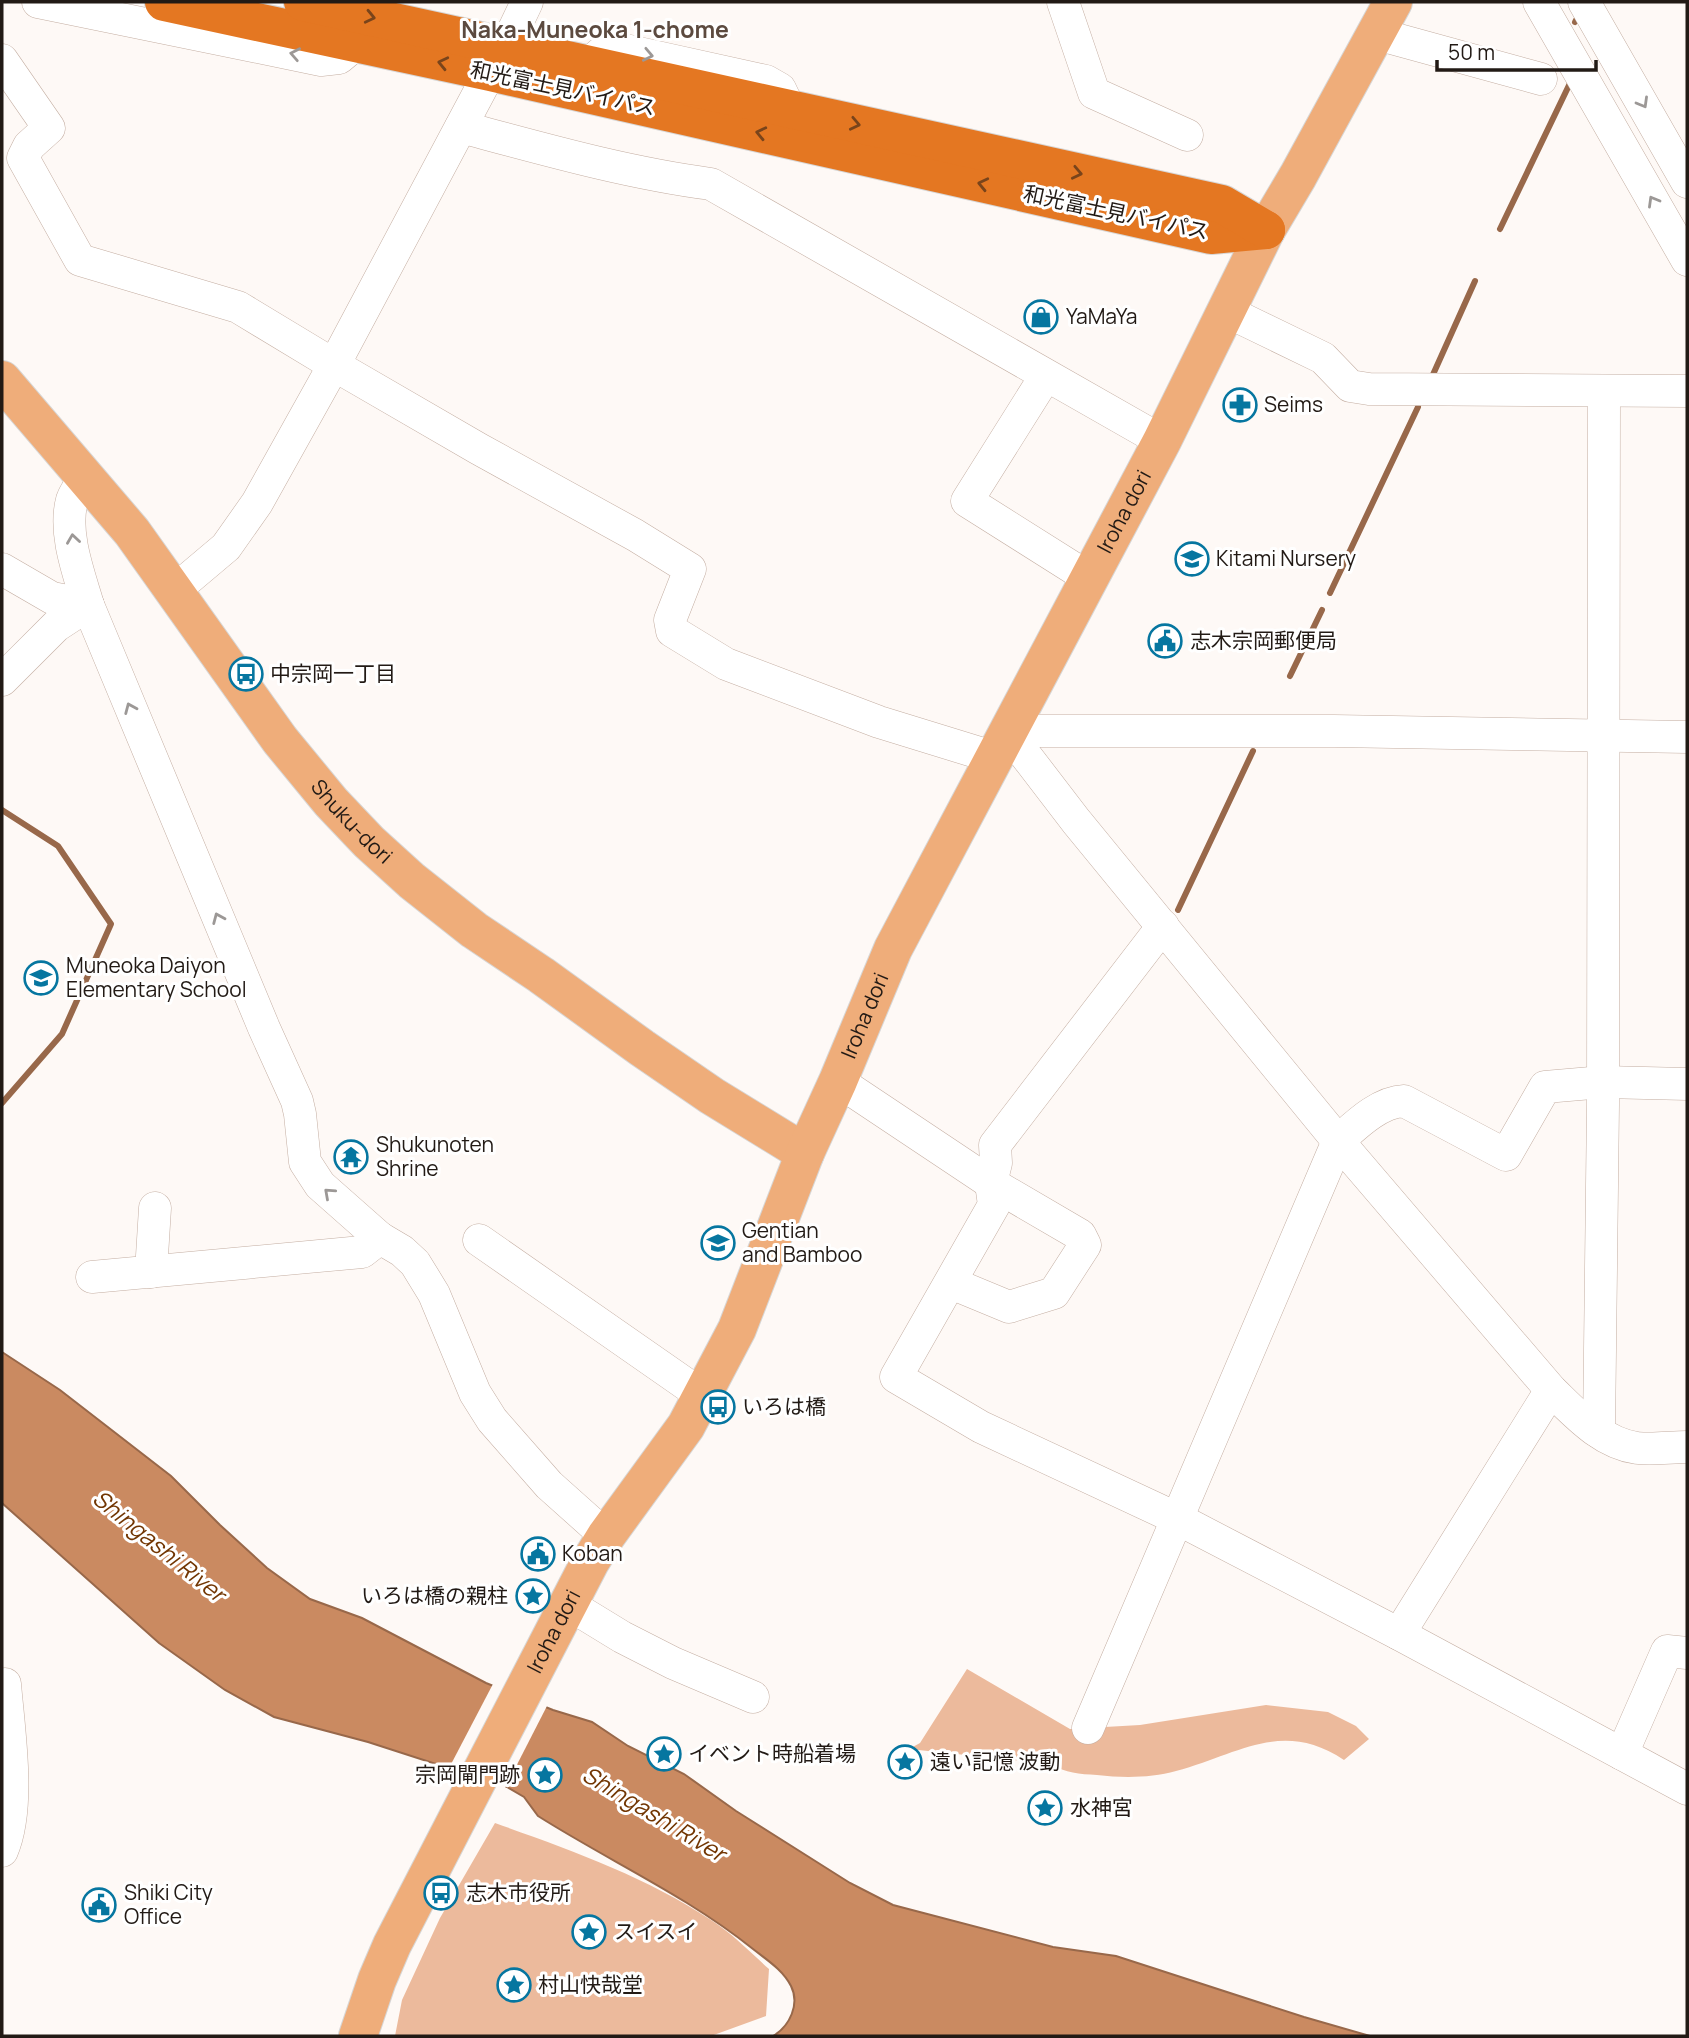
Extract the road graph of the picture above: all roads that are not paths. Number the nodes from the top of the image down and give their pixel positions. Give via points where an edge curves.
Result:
1 (38, 2) edge
2 (164, 2) edge
3 (303, 2) edge
4 (527, 2) edge
5 (1063, 2) edge
6 (1539, 2) edge
7 (1584, 2) edge
8 (1385, 18) edge
9 (357, 43) junction
10 (2, 60) edge
11 (498, 60) junction
12 (1541, 79) dead end
13 (461, 127) junction
14 (1187, 135) dead end
15 (1687, 182) edge
16 (1266, 230) junction
17 (1687, 260) edge
18 (1226, 311) junction
19 (334, 365) junction
20 (1045, 377) junction
21 (2, 380) edge
22 (1687, 391) edge
23 (1604, 392) junction
24 (1162, 441) junction
25 (87, 476) junction
26 (2, 569) edge
27 (1089, 578) junction
28 (175, 590) junction
29 (88, 605) junction
30 (2, 680) edge
31 (1604, 736) junction
32 (1687, 737) edge
33 (1001, 745) junction
34 (1163, 926) junction
35 (838, 1081) junction
36 (1603, 1082) junction
37 (1687, 1084) edge
38 (1338, 1141) junction
39 (805, 1153) junction
40 (991, 1183) junction
41 (155, 1208) dead end
42 (380, 1238) junction
43 (479, 1240) dead end
44 (151, 1272) junction
45 (92, 1277) dead end
46 (951, 1283) junction
47 (1551, 1390) junction
48 (703, 1396) junction
49 (1599, 1432) junction
50 (1687, 1447) edge
51 (1176, 1518) junction
52 (606, 1536) junction
53 (561, 1616) junction
54 (1399, 1633) junction
55 (1687, 1653) edge
56 (2, 1688) edge
57 (753, 1697) dead end
58 (1088, 1728) dead end
59 (1622, 1754) junction
60 (1687, 1789) edge
61 (2, 1851) edge
62 (358, 2036) edge

9 -> 1 street via 339,58 321,60
2 - 9 highway, 和光富士見バイパス
3 -> 11 highway, 和光富士見バイパス
4 - 11 street
5 - 14 street via 1094,93
17 -> 6 street
7 -> 15 street
8 - 12 street
8 - 16 main road, Iroha dori
11 -> 9 highway, 和光富士見バイパス
10 - 19 street via 49,128 23,158 80,260 238,307
11 - 13 street
16 -> 11 highway, 和光富士見バイパス via 1211,235
11 -> 16 highway, 和光富士見バイパス via 587,66 1222,204
13 - 19 street
13 - 20 street via 711,184
16 - 18 main road, Iroha dori
18 - 23 street via 1323,358 1350,386
18 - 24 main road, Iroha dori
19 - 28 street via 257,503 226,547
19 - 33 street via 690,569 670,620 672,631 726,664 879,722
20 - 24 street
20 - 27 street via 967,501
21 - 25 main road, Shuku-dori
22 - 23 street
23 - 31 street
24 - 27 main road, Iroha dori
25 - 28 main road, Shuku-dori
29 -> 25 street via 71,534 72,499
26 - 29 street via 52,598
27 - 33 main road, Iroha dori
28 - 39 main road, Shuku-dori via 305,771 406,875 474,930 642,1048
29 - 30 street via 56,626
42 -> 29 street via 320,1185 305,1162 296,1101
31 - 32 street
31 - 33 street via 1323,731
31 - 36 street
33 - 34 street via 1076,821
33 - 35 main road, Iroha dori via 893,949
34 - 38 street
34 - 40 street via 995,1145
35 - 39 main road, Iroha dori
35 - 40 street
36 - 37 street
36 - 38 street via 1545,1087 1506,1154 1404,1101 1392,1101
36 - 49 street
38 - 47 street
38 - 51 street
39 - 48 main road, Iroha dori via 737,1329
40 - 46 street via 994,1205
40 - 46 street via 1080,1235 1085,1245 1054,1293 1009,1307
41 - 44 street
42 - 44 street via 362,1252
42 - 52 street via 402,1251 424,1276 447,1320 475,1393 501,1431 550,1485
43 - 48 street
44 - 45 street
46 - 51 street via 896,1377 981,1427
47 - 49 street
47 - 54 street
48 - 52 main road, Iroha dori
49 - 50 street via 1636,1448
51 - 54 street
51 - 58 street
52 - 53 main road, Iroha dori
53 - 57 street via 622,1637
53 - 62 main road, Iroha dori via 392,1945
54 - 59 street
55 - 59 street via 1667,1651
56 - 61 street via 5,1684 12,1802
59 - 60 street

